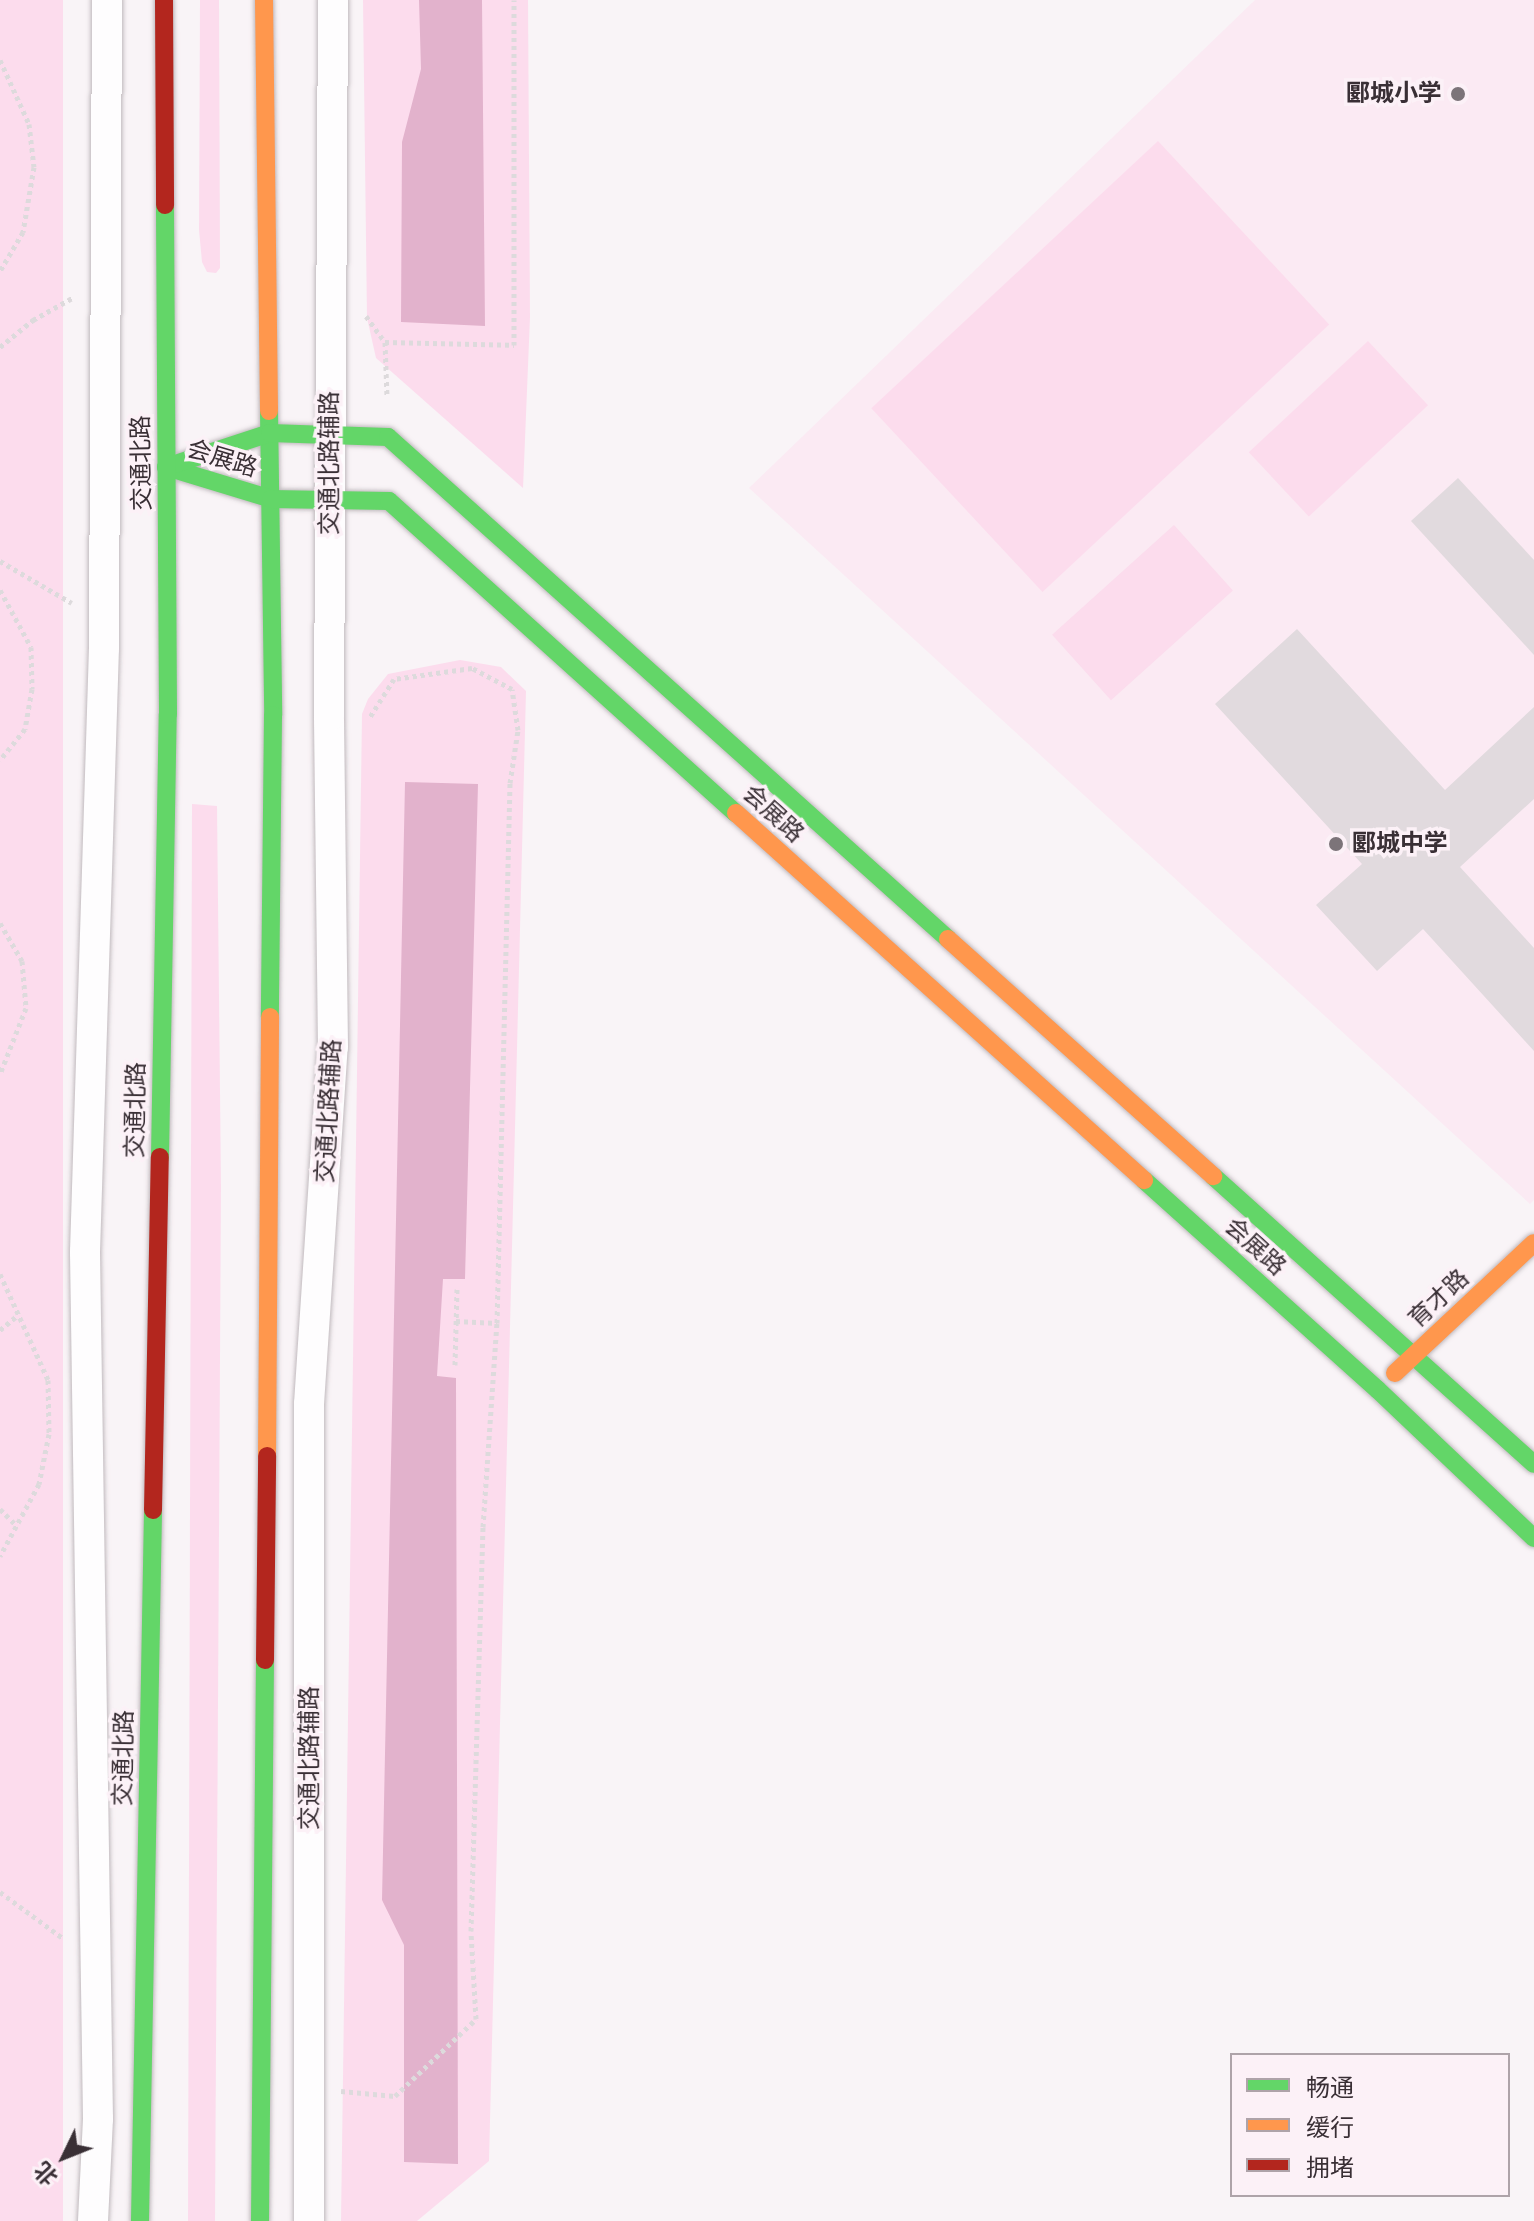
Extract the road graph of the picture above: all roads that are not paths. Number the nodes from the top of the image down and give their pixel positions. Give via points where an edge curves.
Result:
1 (107, 0) edge
2 (164, 0) edge
3 (264, 0) edge
4 (333, 0) edge
5 (270, 433) junction
6 (331, 434) junction
7 (166, 467) junction
8 (271, 499) junction
9 (330, 500) junction
10 (1534, 1243) edge
11 (1415, 1354) junction
12 (1378, 1390) junction
13 (1534, 1464) edge
14 (1534, 1538) edge
15 (93, 2221) edge
16 (140, 2221) edge
17 (260, 2221) edge
18 (309, 2221) edge

1 - 15 street via 104,649 85,1252 98,2119
2 - 7 main road, 交通北路
3 - 5 main road
4 - 6 street, 交通北路辅路
5 - 6 main road, 会展路
5 - 7 main road, 会展路
5 - 8 main road
6 - 9 street, 交通北路辅路
6 - 11 main road, 会展路 via 388,437
7 - 8 main road, 会展路
7 - 16 main road, 交通北路 via 168,714
8 - 9 main road, 会展路
8 - 17 main road
9 - 12 main road, 会展路 via 389,501
9 - 18 street, 交通北路辅路 via 333,1047 309,1404
10 - 11 main road, 育才路
11 - 12 main road, 育才路
11 - 13 main road, 会展路
12 - 14 main road, 会展路

